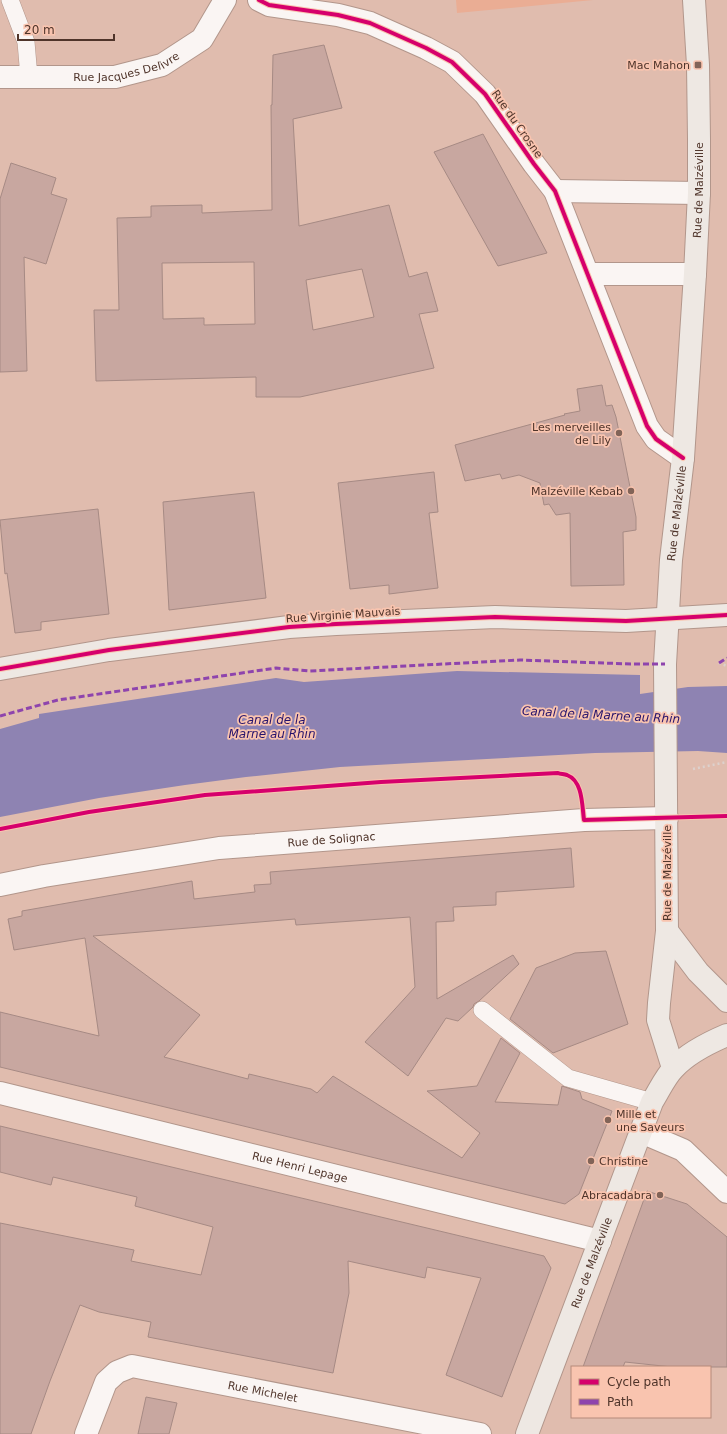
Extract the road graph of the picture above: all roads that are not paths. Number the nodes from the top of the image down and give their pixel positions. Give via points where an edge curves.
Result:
1 (10, 0) edge
2 (225, 0) edge
3 (259, 0) edge
4 (694, 0) edge
5 (29, 76) junction
6 (0, 77) edge
7 (555, 191) junction
8 (698, 193) junction
9 (588, 274) junction
10 (695, 274) junction
11 (683, 458) junction
12 (727, 616) edge
13 (667, 619) junction
14 (0, 669) edge
15 (667, 818) junction
16 (0, 885) edge
17 (667, 931) junction
18 (727, 1001) edge
19 (482, 1010) dead end
20 (727, 1035) edge
21 (673, 1068) junction
22 (0, 1093) edge
23 (652, 1102) junction
24 (640, 1132) junction
25 (727, 1192) edge
26 (600, 1241) junction
27 (86, 1434) edge
28 (480, 1434) edge
29 (527, 1434) edge

1 - 5 lane via 26,42
2 - 5 street, Rue Jacques Delivre via 202,39 162,65 115,77
3 - 7 street, Rue du Crosne via 269,5 370,22 452,62 485,94
4 - 8 main road, Rue de Malzéville via 698,65
5 - 6 street, Rue Jacques Delivre
7 - 8 street
7 - 9 street, Rue du Crosne
8 - 10 main road, Rue de Malzéville
9 - 10 street
9 - 11 street, Rue du Crosne via 647,426 656,438
10 - 11 main road, Rue de Malzéville
11 - 13 main road, Rue de Malzéville
12 - 13 main road, Rue Virginie Mauvais
13 - 14 main road, Rue Virginie Mauvais via 626,621 495,617 282,628 109,650
13 - 15 main road, Rue de Malzéville via 664,664
15 - 16 street, Rue de Solignac via 584,820 219,848
15 - 17 main road, Rue de Malzéville
17 - 18 main road, Rue de Malzéville via 698,972
17 - 21 main road, Rue de Malzéville via 658,1020
19 - 23 lane via 568,1078
20 - 21 main road via 694,1052
21 - 23 main road, Rue de Malzéville
22 - 26 street, Rue Henri Lepage
23 - 24 main road, Rue de Malzéville
24 - 25 street via 682,1150
24 - 26 main road, Rue de Malzéville
26 - 29 main road, Rue de Malzéville
27 - 28 street, Rue Michelet via 106,1382 117,1372 132,1366

